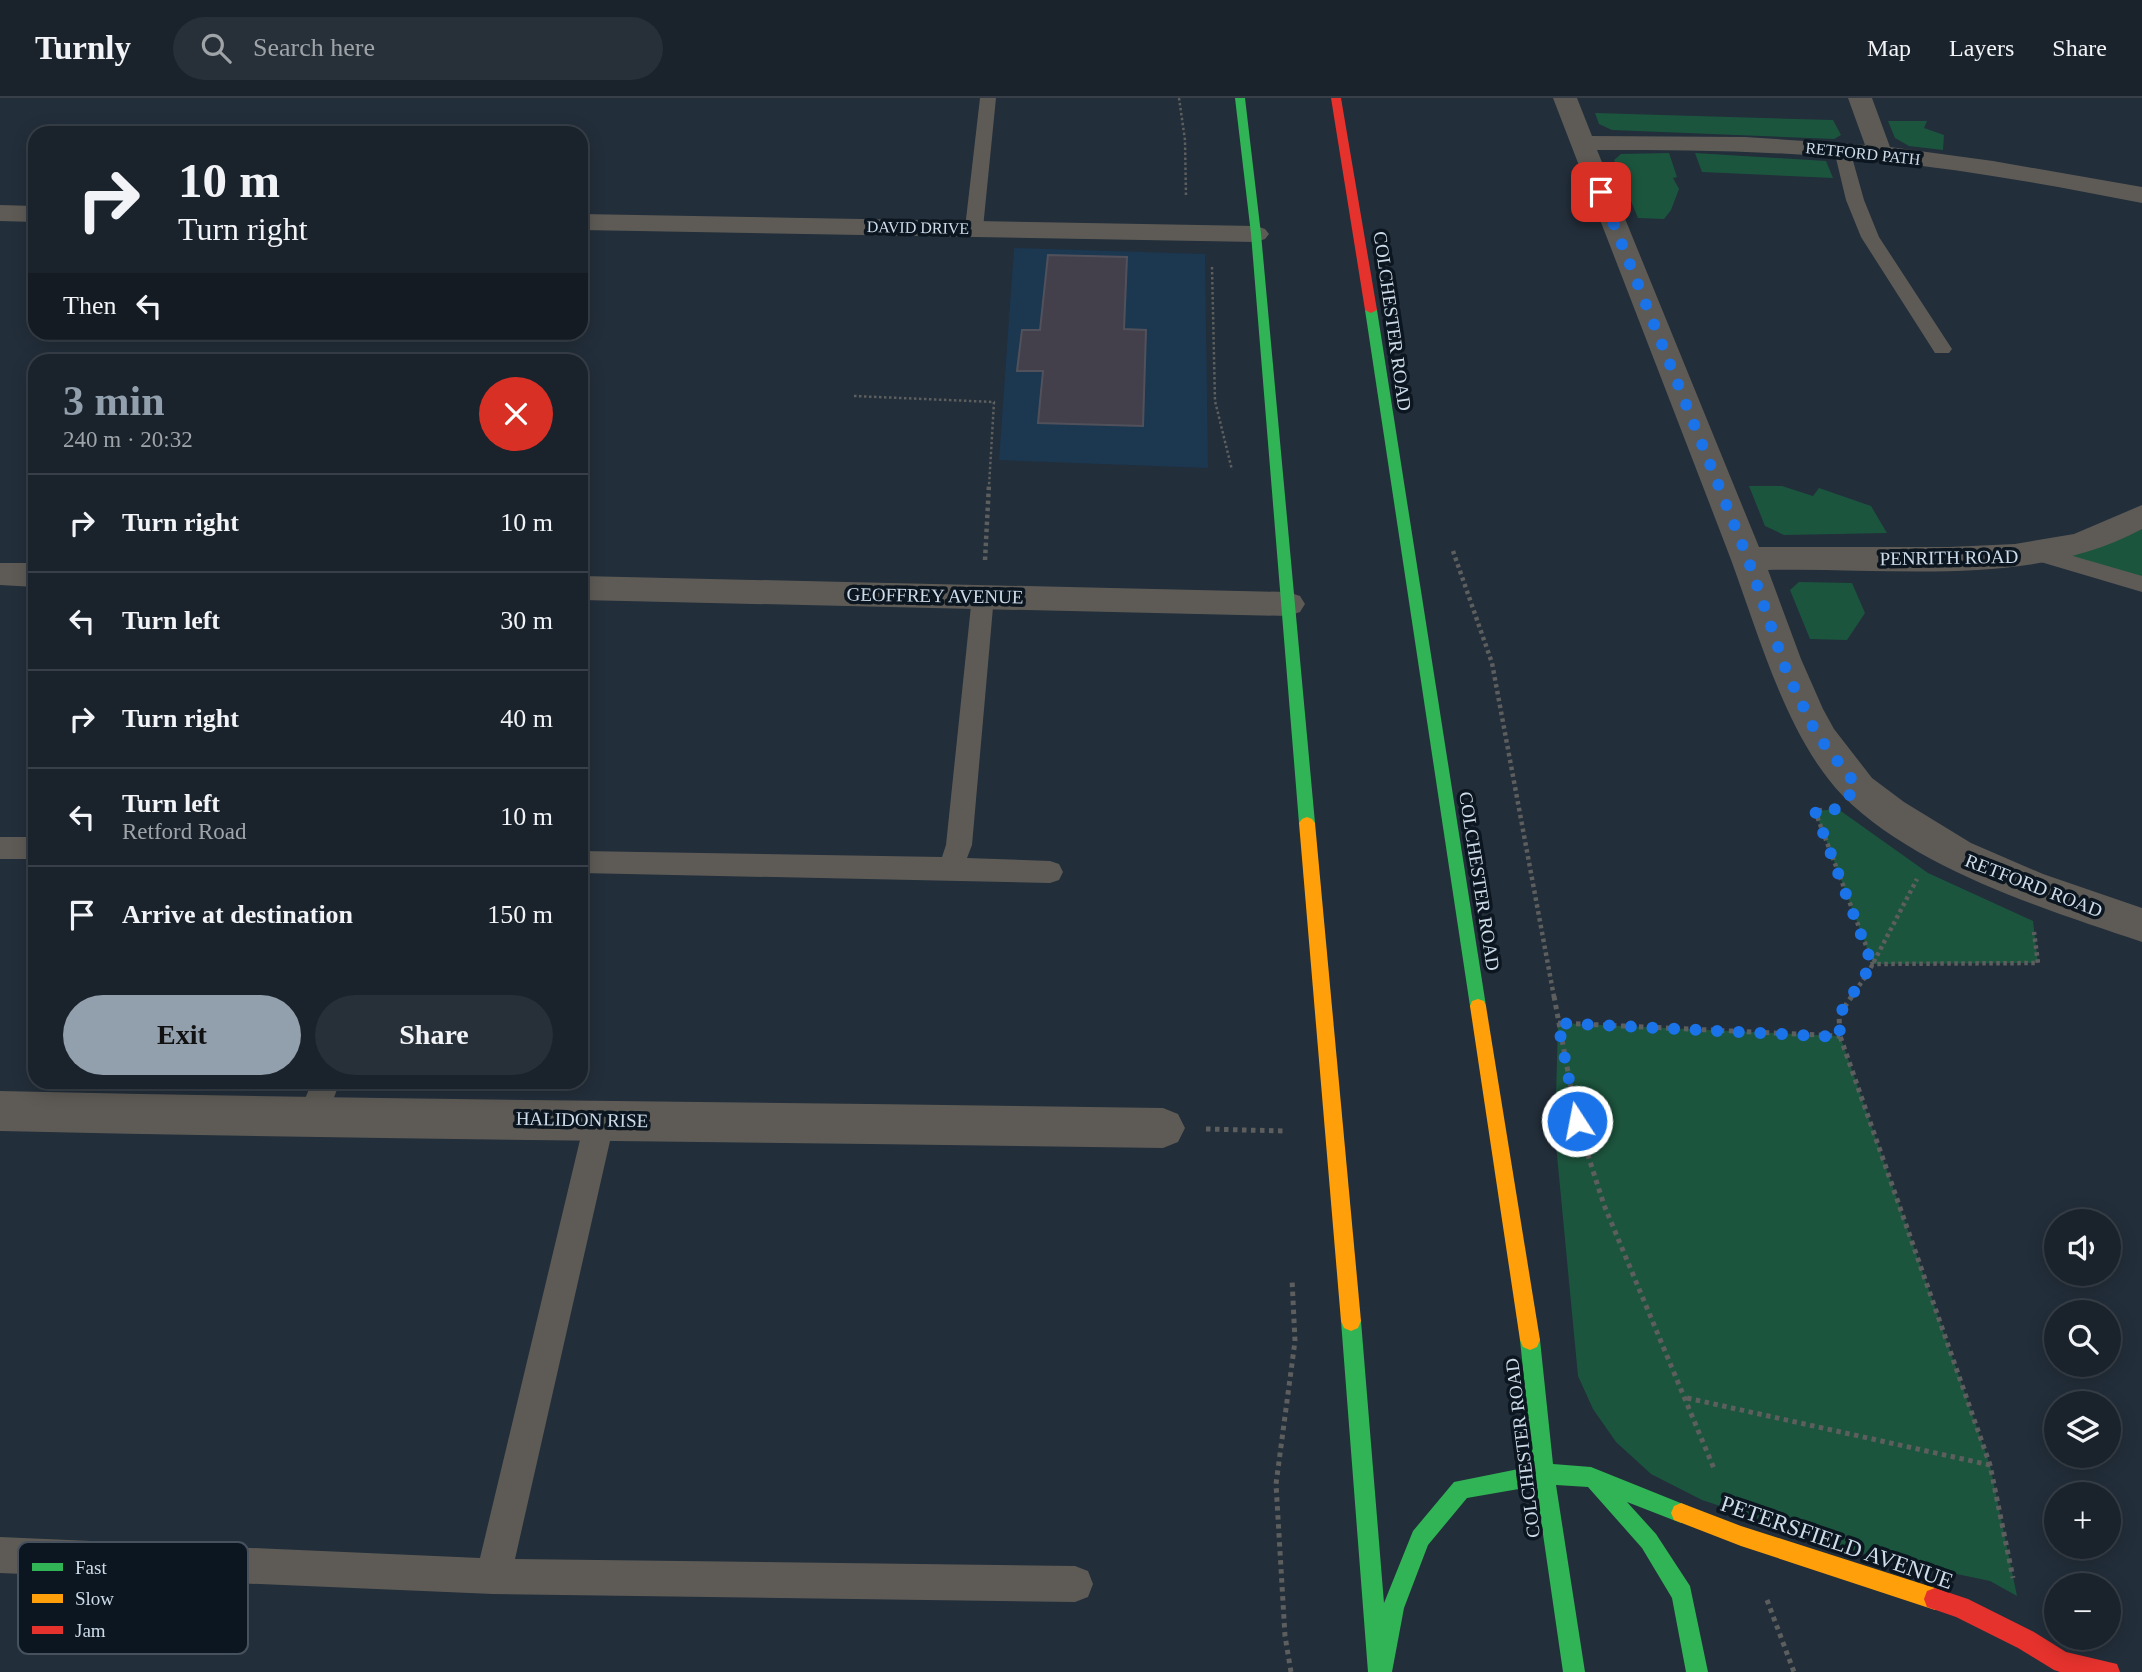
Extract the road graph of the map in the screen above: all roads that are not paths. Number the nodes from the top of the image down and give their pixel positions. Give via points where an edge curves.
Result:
1 (988, 98) edge
2 (1240, 98) edge
3 (1336, 98) edge
4 (1564, 98) edge
5 (1860, 98) edge
6 (1582, 143) junction
7 (1842, 150) junction
8 (1880, 153) junction
9 (2142, 195) edge
10 (0, 214) edge
11 (28, 214) edge
12 (588, 222) edge
13 (974, 228) junction
14 (1256, 234) junction
15 (1942, 349) dead end
16 (2142, 516) edge
17 (2042, 555) junction
18 (1748, 559) junction
19 (0, 574) edge
20 (28, 575) edge
21 (2142, 584) edge
22 (588, 588) edge
23 (983, 596) junction
24 (1288, 604) junction
25 (0, 848) edge
26 (28, 848) edge
27 (588, 862) edge
28 (951, 868) junction
29 (1050, 872) dead end
30 (2142, 925) edge
31 (319, 1100) edge
32 (0, 1111) edge
33 (600, 1119) junction
34 (1163, 1128) road end
35 (1544, 1474) junction
36 (1591, 1477) junction
37 (0, 1555) edge
38 (18, 1556) edge
39 (248, 1566) edge
40 (493, 1576) junction
41 (1075, 1584) dead end
42 (2062, 1662) junction
43 (1380, 1672) edge
44 (1574, 1672) edge
45 (1697, 1672) edge
46 (2039, 1672) edge
47 (2109, 1672) edge

1 - 13 lane
2 - 14 main road
3 - 35 main road, COLCHESTER ROAD via 1380,355 1534,1364
4 - 6 street, RETFORD ROAD
5 - 8 street
6 - 7 street, RETFORD PATH
6 - 18 street, RETFORD ROAD
7 - 8 street, RETFORD PATH
7 - 15 lane via 1870,237
8 - 9 street, RETFORD PATH
10 - 11 street
12 - 13 street, DAVID DRIVE
13 - 14 street, DAVID DRIVE
14 - 24 main road
16 - 17 street, PENRITH ROAD via 2122,529
17 - 18 street, PENRITH ROAD via 1959,560
17 - 21 lane
18 - 30 street, RETFORD ROAD via 1787,673 1817,735 1857,786 1970,862
19 - 20 street
22 - 23 street, GEOFFREY AVENUE
23 - 24 street, GEOFFREY AVENUE
23 - 28 lane via 959,845
24 - 43 main road
25 - 26 lane
27 - 28 lane
28 - 29 lane
31 - 32 street, HALIDON RISE
31 - 33 street, HALIDON RISE
33 - 34 street, HALIDON RISE
33 - 40 lane
35 - 36 main road, PETERSFIELD AVENUE
35 - 43 main road, PETERSFIELD AVENUE via 1461,1489 1420,1538 1393,1608
35 - 44 main road, COLCHESTER ROAD
36 - 42 main road, PETERSFIELD AVENUE via 1741,1536 1960,1607
36 - 45 main road via 1649,1541 1682,1594
37 - 38 lane
39 - 40 lane
40 - 41 lane
42 - 46 main road
42 - 47 main road, PETERSFIELD AVENUE

